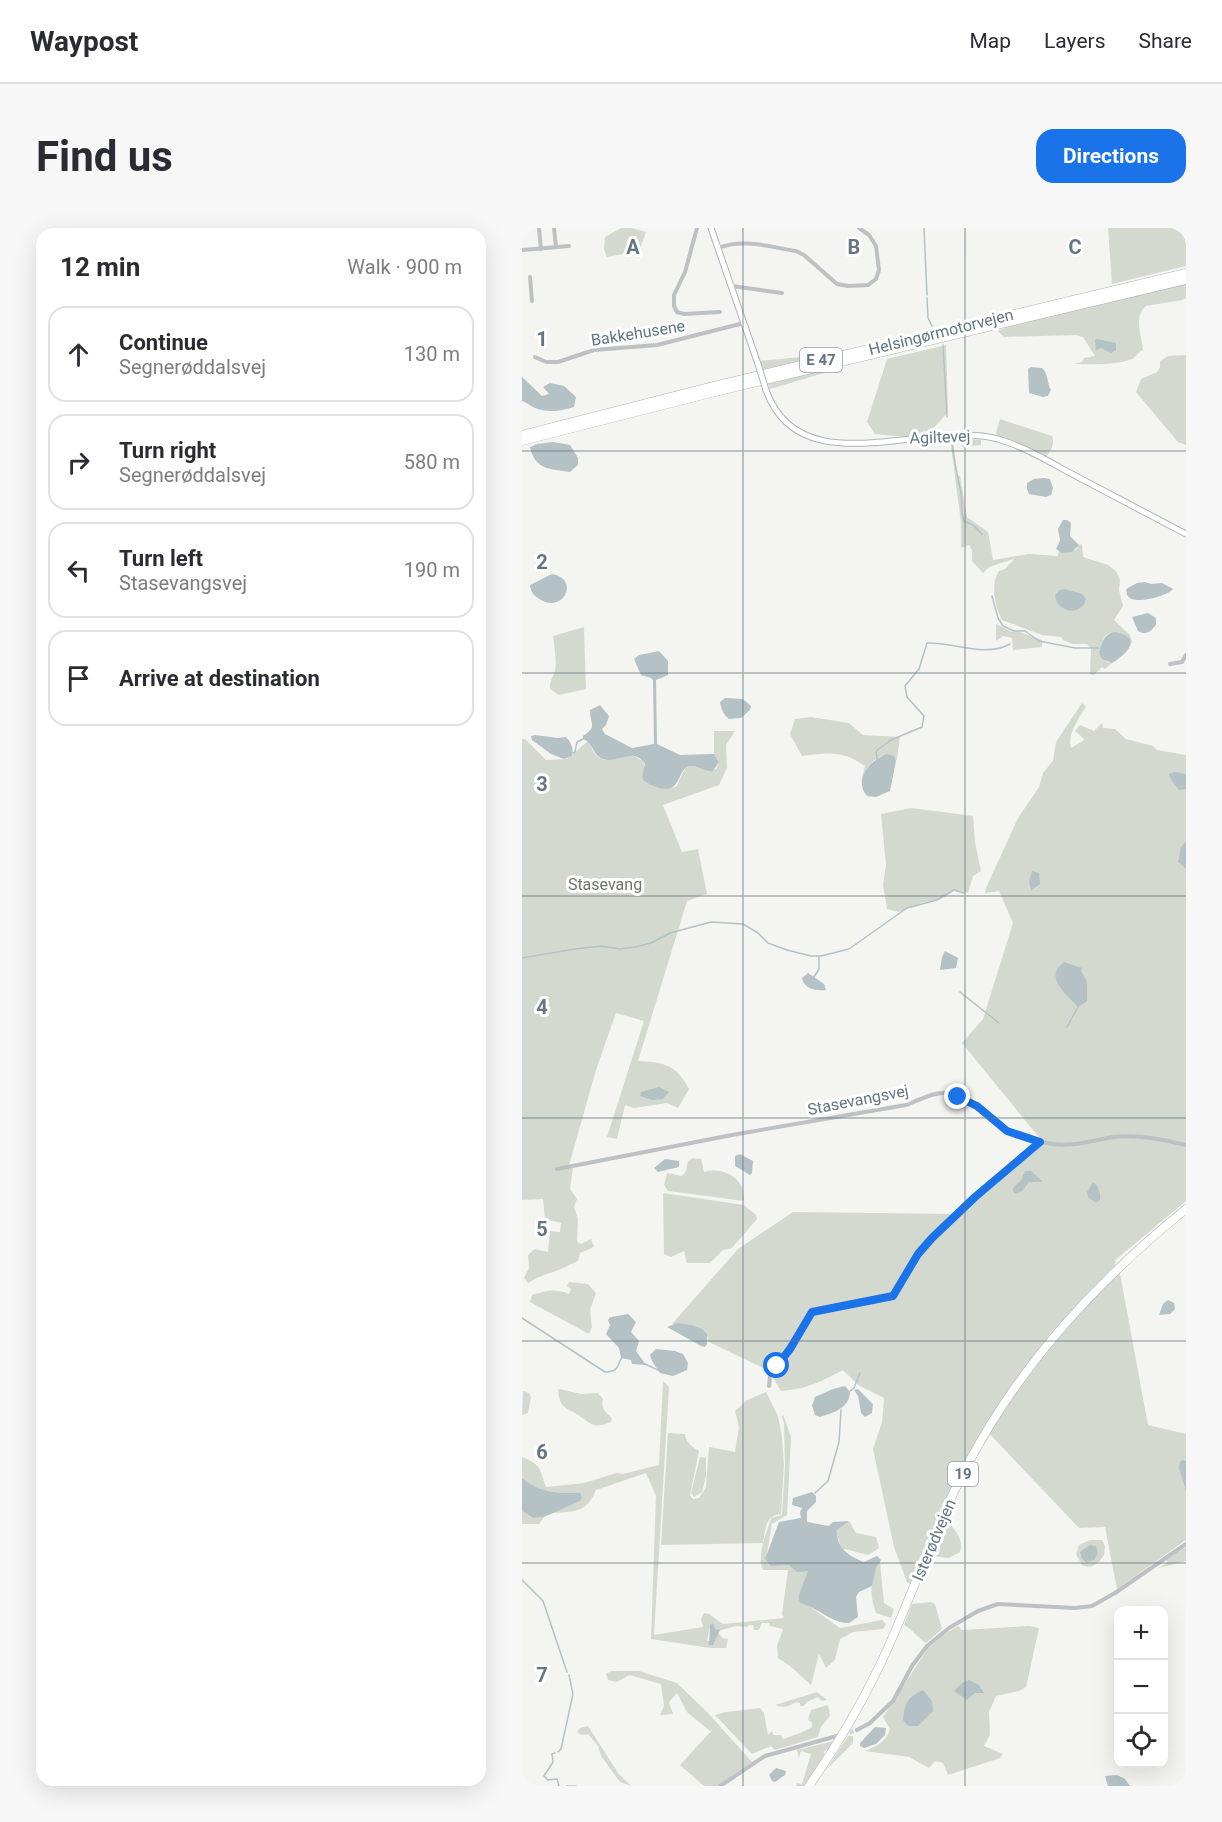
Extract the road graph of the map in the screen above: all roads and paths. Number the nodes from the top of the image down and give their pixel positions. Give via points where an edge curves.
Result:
1 (539, 228) edge
2 (554, 228) edge
3 (697, 228) edge
4 (711, 228) edge
5 (860, 228) edge
6 (569, 246) dead end
7 (556, 248) junction
8 (717, 248) junction
9 (541, 249) junction
10 (523, 250) edge
11 (1186, 273) edge
12 (530, 277) dead end
13 (1186, 280) edge
14 (732, 286) junction
15 (531, 288) junction
16 (523, 289) edge
17 (782, 293) dead end
18 (532, 301) dead end
19 (720, 312) dead end
20 (745, 323) junction
21 (535, 357) dead end
22 (522, 435) edge
23 (522, 441) edge
24 (1186, 534) edge
25 (1186, 655) edge
26 (1170, 664) dead end
27 (1040, 1142) junction
28 (1186, 1145) edge
29 (557, 1169) dead end
30 (1186, 1209) edge
31 (769, 1386) dead end
32 (1186, 1544) edge
33 (857, 1730) tunnel mouth
34 (837, 1736) tunnel mouth
35 (720, 1786) edge
36 (809, 1786) edge

1 - 9 street
2 - 7 street
3 - 19 street via 685,272 674,292 675,306 677,312 684,314
4 - 8 street, Agiltevej
5 - 8 street via 876,246 879,270 868,285 837,284 796,251 740,242
6 - 7 street
7 - 9 street
8 - 14 street, Agiltevej
9 - 10 street
11 - 22 highway, Helsingørmotorvejen / E 47
12 - 15 street
13 - 23 highway, Helsingørmotorvejen / E 47
14 - 17 street
14 - 20 street, Agiltevej
15 - 16 street
15 - 18 street
20 - 21 street, Bakkehusene via 657,345 594,351 558,362
20 - 24 street, Agiltevej, bridge via 775,409 788,424 813,440 844,444 952,435 995,438 1031,452
25 - 26 street via 1182,662
27 - 28 street, Stasevangsvej via 1066,1146 1136,1136
27 - 29 street, Stasevangsvej via 1007,1131 977,1106 944,1093 906,1105
27 - 31 street via 932,1238 893,1296 809,1315 770,1377
30 - 36 highway, Isterødvejen / 19 via 1078,1308 1010,1394 953,1495 868,1691
32 - 33 street via 1092,1606 998,1604 978,1611 927,1646 892,1701
34 - 35 street via 765,1756

